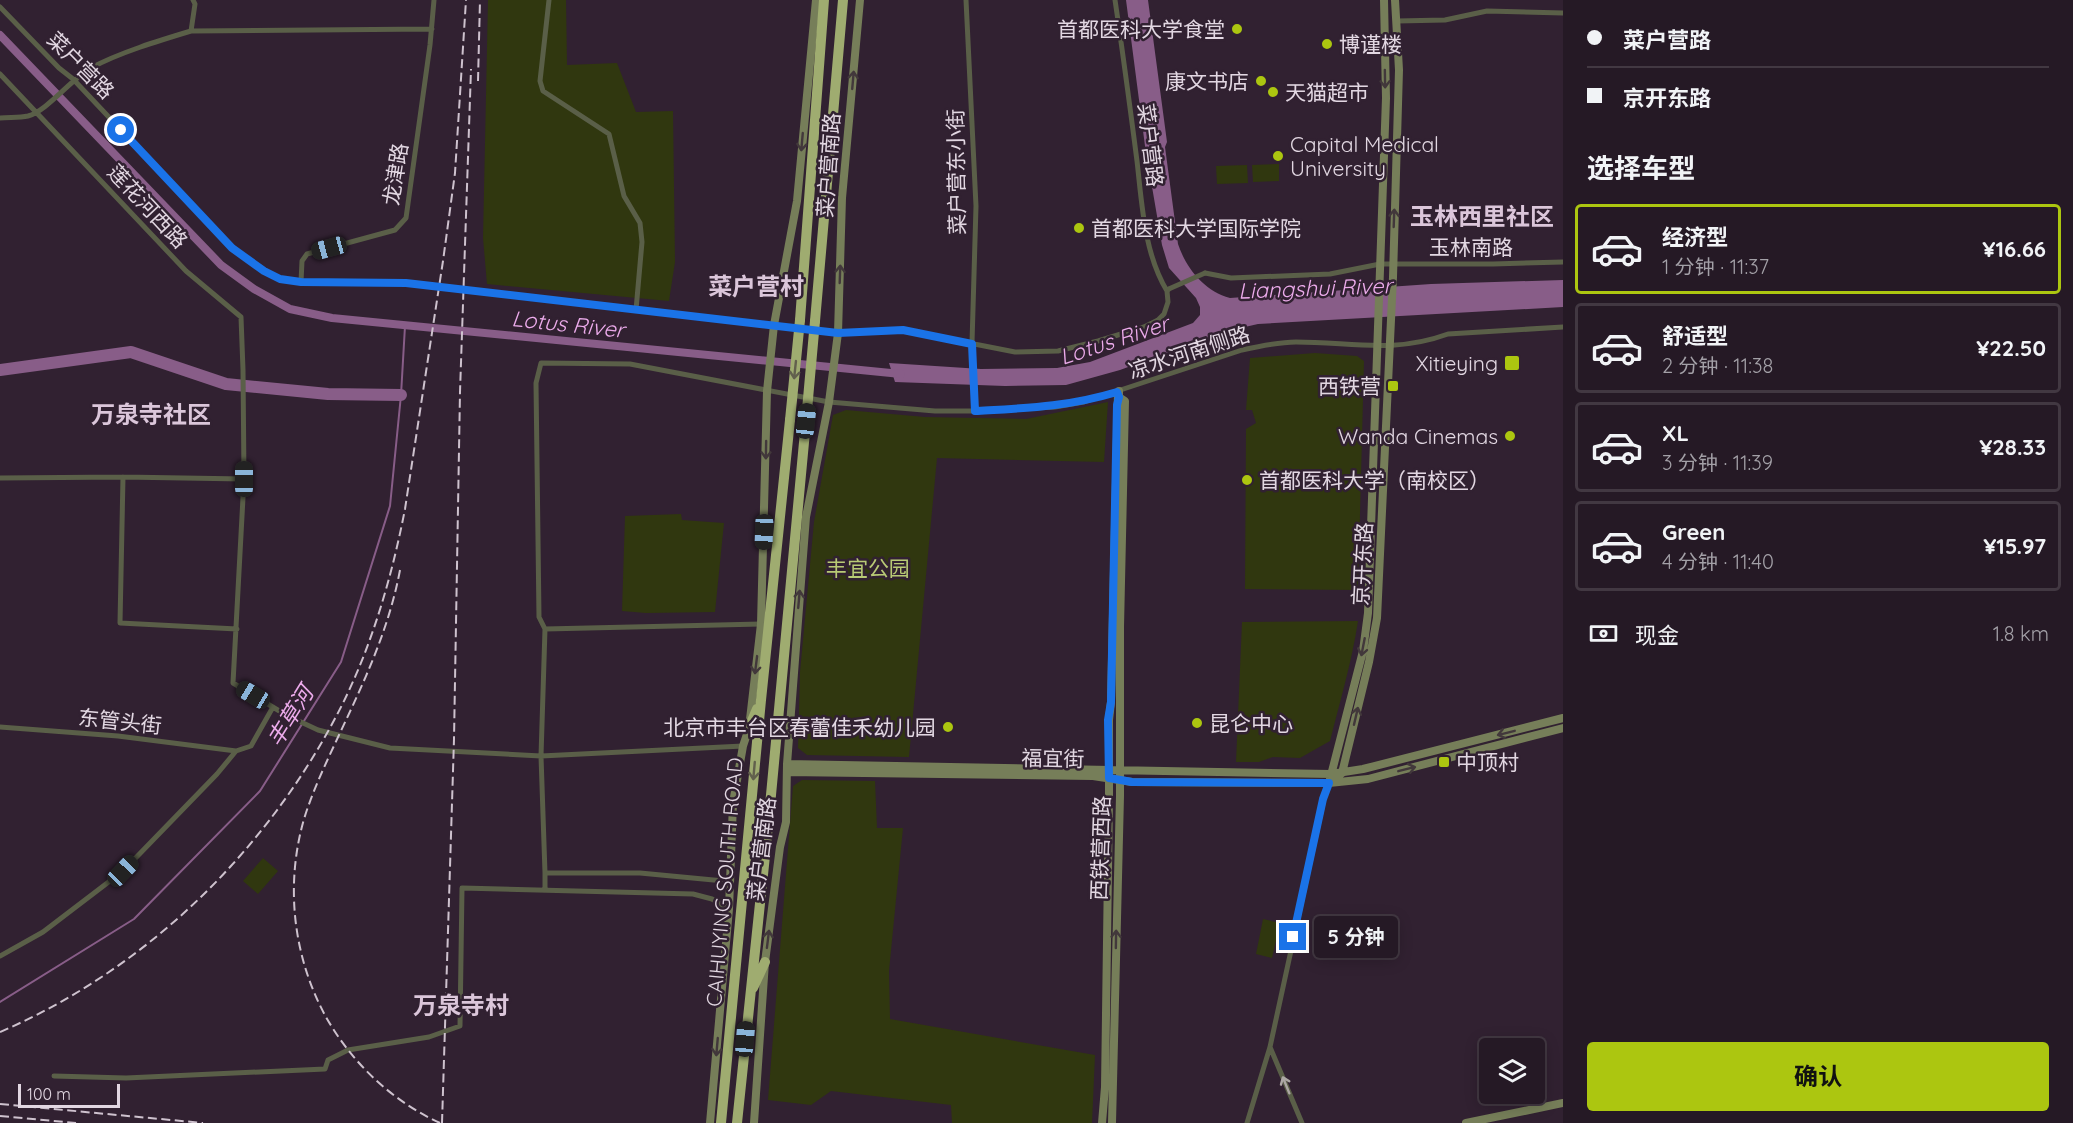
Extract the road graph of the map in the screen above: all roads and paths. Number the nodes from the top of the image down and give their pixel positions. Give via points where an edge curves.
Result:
1 (193, 0) edge
2 (434, 0) edge
3 (549, 0) edge
4 (816, 0) edge
5 (824, 0) edge
6 (843, 0) edge
7 (860, 0) edge
8 (966, 0) edge
9 (1115, 0) edge
10 (1383, 0) edge
11 (1395, 0) edge
12 (0, 7) edge
13 (1563, 13) edge
14 (1397, 21) junction
15 (432, 29) junction
16 (191, 31) junction
17 (0, 74) edge
18 (73, 80) junction
19 (37, 112) junction
20 (0, 117) edge
21 (1563, 262) edge
22 (1393, 263) junction
23 (1380, 264) junction
24 (301, 282) junction
25 (1169, 289) junction
26 (636, 310) junction
27 (774, 326) junction
28 (1563, 327) edge
29 (838, 333) junction
30 (1378, 342) junction
31 (972, 344) junction
32 (1390, 347) junction
33 (767, 391) junction
34 (1118, 393) junction
35 (829, 402) junction
36 (975, 411) junction
37 (123, 477) junction
38 (0, 478) edge
39 (244, 479) junction
40 (761, 624) junction
41 (237, 629) junction
42 (545, 629) junction
43 (761, 700) junction
44 (273, 707) junction
45 (1563, 718) edge
46 (0, 728) edge
47 (749, 728) junction
48 (1563, 728) edge
49 (743, 746) junction
50 (236, 750) junction
51 (541, 756) junction
52 (787, 768) junction
53 (1342, 773) junction
54 (1109, 774) junction
55 (1330, 774) junction
56 (1119, 775) junction
57 (1329, 783) junction
58 (545, 873) junction
59 (724, 881) dead end
60 (545, 890) junction
61 (729, 909) junction
62 (0, 956) edge
63 (765, 962) junction
64 (749, 996) junction
65 (1270, 1047) junction
66 (54, 1076) dead end
67 (1563, 1103) edge
68 (710, 1123) edge
69 (721, 1123) edge
70 (737, 1123) edge
71 (754, 1123) edge
72 (1102, 1123) edge
73 (1112, 1123) edge
74 (1247, 1123) edge
75 (1302, 1123) edge
76 (1466, 1123) edge

1 - 16 street
2 - 15 street, 龙津路
3 - 26 street via 540,81 543,90 609,134 624,196 640,223
4 -> 27 street, 菜户营南路 via 797,201
5 -> 43 highway, CAIHUYING SOUTH ROAD, bridge via 800,320
6 - 64 highway, CAIHUYING SOUTH ROAD, bridge via 768,827
29 -> 7 street, 菜户营南路 via 842,198
8 - 31 street, 菜户营东小街 via 976,206
9 - 25 street, 菜户营路 via 1153,261 1158,276
10 -> 23 street, 京开东路 via 1386,98
11 - 14 street, 京开东路
12 - 18 street, 菜户营路
13 - 14 street via 1486,11 1445,20
22 -> 14 street, 京开东路
15 - 16 street
15 - 24 street, 龙津路 via 406,218 395,230 307,254 302,261
16 - 18 street via 92,67
17 - 19 street, 莲花河西路
18 - 19 street
18 - 24 street, 菜户营路 via 232,248 280,279
19 - 20 street
19 - 39 street, 莲花河西路 via 186,271 241,317
21 - 22 street, 玉林南路
22 - 23 street, 玉林南路
22 - 32 street, 京开东路
23 - 25 street, 玉林南路, bridge via 1319,274 1231,279 1205,273
23 - 30 street, 京开东路
24 - 26 street, 菜户营路 via 406,283
25 - 31 street, 菜户营路 via 1164,314 1158,320 1098,341 1058,351 1026,352
26 - 27 street, 菜户营路
27 - 29 street, 菜户营路
27 - 33 street, 菜户营南路
28 - 32 street, 凉水河南侧路 via 1448,334
29 - 31 street, 菜户营路 via 903,330
29 - 35 street, 菜户营南路
30 - 32 street, 凉水河南侧路
30 - 34 street, 凉水河南侧路 via 1265,345
30 -> 55 street, 京开东路 via 1366,633
31 - 36 street, 菜户营东小街
53 -> 32 street, 京开东路 via 1377,618
33 - 35 street, 凉水河南侧路
33 -> 40 street, 菜户营南路
33 - 42 street, 凉水河南侧路 via 630,364 541,363 536,383 539,618
34 - 36 street, 凉水河南侧路 via 1055,407
34 - 54 street, 西铁营西路
34 - 56 street, 西铁营西路 via 1125,401
35 - 36 street, 凉水河南侧路
52 -> 35 street, 菜户营南路 via 806,517
37 - 38 street
37 - 39 street
37 - 41 street via 120,623
39 - 41 street, 莲花河西路
40 - 42 street
40 -> 47 street, 菜户营南路
41 - 44 street, 莲花河西路 via 233,683
42 - 51 street
43 - 47 highway
43 -> 69 highway, CAIHUYING SOUTH ROAD
44 - 50 street via 251,746
44 - 51 street via 318,730 390,748
45 -> 53 street, 福宜街
46 - 50 street, 东管头街
47 - 49 street, 菜户营南路
57 -> 48 street, 福宜街 via 1368,779
49 - 51 street
49 - 61 street, 菜户营南路 via 733,803
50 - 62 street via 123,871 43,932
51 - 58 street
52 - 54 street, 福宜街
63 -> 52 street, 菜户营南路 via 786,822
53 - 55 street, 福宜街
53 - 57 street
54 - 56 street, 福宜街
54 - 72 street, 西铁营西路
55 - 56 street, 福宜街
55 - 57 street, 京开东路
56 - 57 street, 福宜街 via 1132,782
73 -> 56 street, 西铁营西路
57 - 65 street, 京开东路
58 - 59 street via 640,873
58 - 60 street
60 - 61 street via 693,894
60 - 66 street via 462,888 460,1026 429,1037 348,1050 328,1060 325,1070 126,1078
61 -> 68 street, 菜户营南路
63 - 64 highway
63 - 71 street, 菜户营南路
64 - 70 highway, CAIHUYING SOUTH ROAD
65 - 74 street
75 -> 65 street
67 - 76 street

